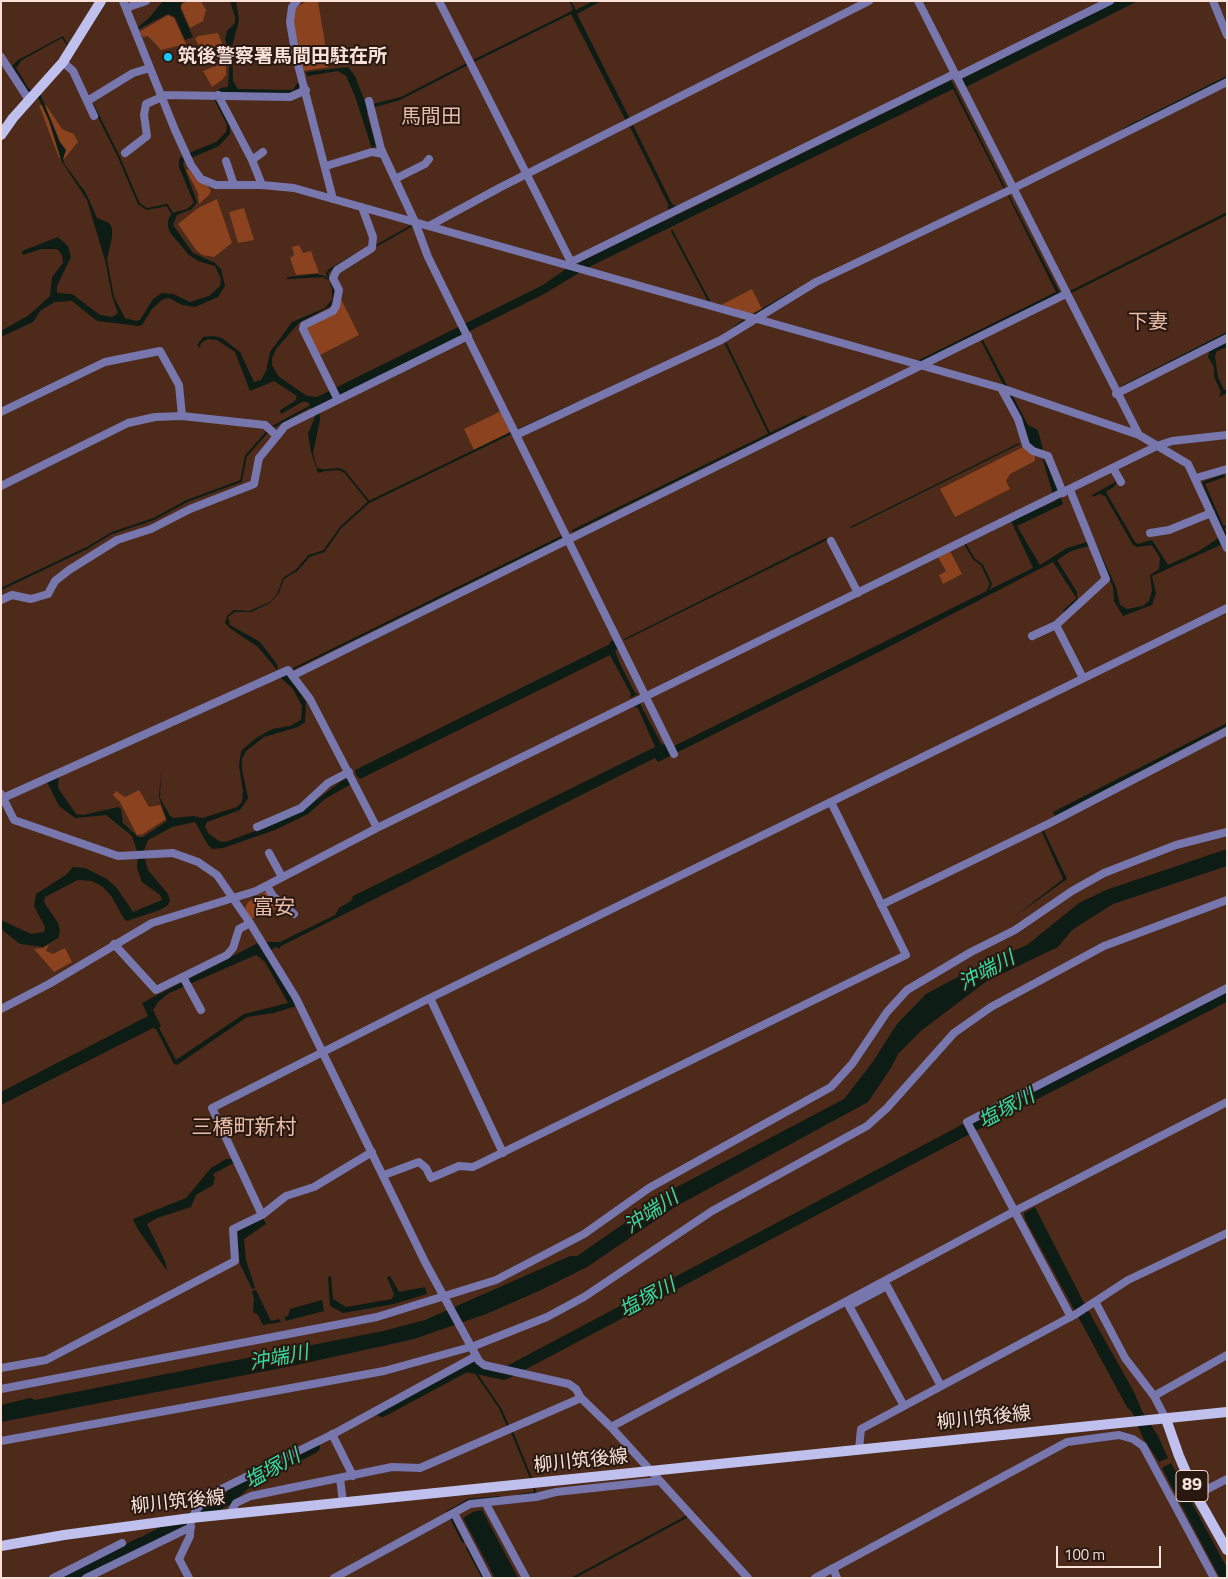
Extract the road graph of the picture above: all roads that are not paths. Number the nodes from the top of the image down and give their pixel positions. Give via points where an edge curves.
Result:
1 (101, 1) edge
2 (146, 1) edge
3 (296, 1) edge
4 (439, 1) edge
5 (869, 1) edge
6 (918, 1) edge
7 (1110, 1) edge
8 (1214, 1) edge
9 (124, 5) edge
10 (1227, 35) edge
11 (1, 57) edge
12 (63, 62) junction
13 (150, 68) junction
14 (956, 76) junction
15 (1227, 82) edge
16 (306, 90) junction
17 (162, 96) junction
18 (218, 96) junction
19 (28, 100) junction
20 (89, 100) junction
21 (369, 101) dead end
22 (94, 116) dead end
23 (1, 135) edge
24 (263, 152) dead end
25 (124, 153) dead end
26 (384, 154) junction
27 (429, 159) dead end
28 (252, 160) junction
29 (226, 161) dead end
30 (326, 166) junction
31 (526, 176) junction
32 (395, 179) junction
33 (234, 185) junction
34 (262, 185) junction
35 (1012, 189) junction
36 (333, 199) junction
37 (362, 207) junction
38 (415, 222) junction
39 (429, 226) junction
40 (570, 265) junction
41 (1066, 294) junction
42 (756, 318) junction
43 (468, 336) junction
44 (1227, 338) edge
45 (922, 365) junction
46 (1001, 388) junction
47 (1116, 394) junction
48 (338, 400) junction
49 (1, 412) edge
50 (182, 416) junction
51 (518, 434) junction
52 (1139, 435) junction
53 (1227, 435) edge
54 (276, 436) junction
55 (1157, 446) junction
56 (1113, 468) junction
57 (1227, 469) edge
58 (1196, 478) junction
59 (1121, 482) dead end
60 (1, 486) edge
61 (1067, 492) junction
62 (1211, 513) junction
63 (1150, 533) dead end
64 (569, 539) junction
65 (831, 542) dead end
66 (1227, 548) edge
67 (858, 593) junction
68 (1, 600) edge
69 (1227, 608) edge
70 (1056, 625) junction
71 (1032, 636) dead end
72 (294, 675) junction
73 (1083, 678) junction
74 (644, 697) junction
75 (1227, 731) edge
76 (674, 754) dead end
77 (350, 773) junction
78 (2, 796) edge
79 (831, 802) junction
80 (257, 827) dead end
81 (377, 828) junction
82 (1227, 832) edge
83 (270, 854) dead end
84 (282, 878) junction
85 (267, 886) junction
86 (235, 899) junction
87 (1227, 900) edge
88 (881, 905) junction
89 (294, 914) dead end
90 (250, 923) junction
91 (114, 944) junction
92 (210, 953) dead end
93 (215, 961) junction
94 (183, 976) junction
95 (1227, 988) edge
96 (430, 998) junction
97 (1, 1009) edge
98 (201, 1010) dead end
99 (322, 1052) junction
100 (1227, 1102) edge
101 (372, 1152) junction
102 (503, 1153) junction
103 (384, 1175) junction
104 (1014, 1211) junction
105 (262, 1215) junction
106 (1227, 1233) edge
107 (446, 1298) junction
108 (1094, 1304) junction
109 (1074, 1316) junction
110 (472, 1347) junction
111 (1227, 1355) edge
112 (476, 1356) junction
113 (1, 1368) edge
114 (941, 1386) junction
115 (1, 1388) edge
116 (1154, 1396) junction
117 (581, 1398) junction
118 (904, 1406) junction
119 (1227, 1412) edge
120 (1166, 1419) junction
121 (611, 1426) junction
122 (332, 1434) junction
123 (1, 1442) edge
124 (859, 1450) junction
125 (652, 1472) junction
126 (352, 1476) junction
127 (340, 1478) junction
128 (1227, 1479) edge
129 (658, 1481) junction
130 (1196, 1495) junction
131 (344, 1503) junction
132 (486, 1504) junction
133 (454, 1513) junction
134 (229, 1515) junction
135 (191, 1523) junction
136 (122, 1543) dead end
137 (1, 1546) edge
138 (1227, 1550) edge
139 (833, 1568) junction
140 (54, 1578) edge
141 (86, 1578) edge
142 (189, 1578) edge
143 (334, 1578) edge
144 (488, 1578) edge
145 (526, 1578) edge
146 (748, 1578) edge
147 (815, 1578) edge
148 (837, 1578) edge
149 (1214, 1578) edge

1 - 12 main road
2 - 9 street
3 - 16 street via 290,22
4 - 31 street
5 - 31 street
6 - 14 street
7 - 14 street
8 - 10 street
9 - 13 street
11 - 19 street
12 - 19 main road
12 - 20 street via 73,71
13 - 17 street
13 - 20 street via 133,73
14 - 35 street
14 - 40 street
15 - 35 street
16 - 18 street via 290,97
16 - 30 street
17 - 18 street
17 - 25 street via 146,104 147,136
17 - 33 street via 191,165 201,179 216,185
18 - 28 street
19 - 23 main road
20 - 22 street
21 - 26 street
24 - 28 street
26 - 30 street via 372,152
26 - 32 street
27 - 32 street
28 - 34 street
29 - 33 street
30 - 36 street
31 - 39 street
31 - 40 street
32 - 38 street
33 - 34 street
34 - 36 street via 294,188
35 - 41 street
35 - 42 street via 816,282
36 - 37 street
37 - 38 street
37 - 48 street via 373,237 372,248 338,270 333,278 339,290 336,306 333,311 304,324 303,329
38 - 39 street
38 - 43 street via 428,257
39 - 40 street
40 - 42 street
41 - 45 street
41 - 47 street
42 - 45 street
42 - 51 street via 721,340
43 - 48 street
43 - 51 street
44 - 47 street
45 - 46 street
45 - 64 street
46 - 52 street
46 - 61 street via 1018,419 1026,445 1048,456
47 - 52 street
48 - 54 street via 285,426
49 - 50 street via 105,362 160,351 179,385
50 - 54 street via 265,425
50 - 60 street via 128,423
51 - 64 street
52 - 55 street
53 - 55 street via 1172,441
54 - 68 street via 259,458 254,484 190,509 151,529 117,540 69,570 55,581 48,594 31,599 12,595
55 - 56 street
55 - 58 street via 1188,464
56 - 59 street
56 - 61 street
57 - 58 street
58 - 62 street
61 - 67 street
61 - 70 street via 1106,579
62 - 63 street via 1169,530
62 - 66 street
64 - 72 street
64 - 74 street
65 - 67 street
67 - 74 street
69 - 73 street
70 - 71 street
70 - 73 street
72 - 77 street
72 - 78 street via 288,670 272,676
73 - 79 street
74 - 76 street
74 - 81 street
75 - 88 street via 1050,823
77 - 80 street via 328,783 301,808
77 - 81 street
78 - 86 street via 14,820 118,856 173,853 198,862 217,875
79 - 88 street
79 - 96 street
81 - 84 street
82 - 107 street via 1167,849 1104,873 1072,891 1015,930 908,990 887,1012 852,1064 832,1087 649,1188 584,1234 496,1280
83 - 84 street
84 - 85 street
85 - 86 street
85 - 89 street via 273,896
86 - 90 street
86 - 91 street via 152,923
87 - 110 street via 1104,946 991,1007 954,1033 867,1126 712,1211 563,1309
88 - 102 street via 906,955
90 - 93 street via 239,929 233,948 227,955
90 - 99 street via 296,998
91 - 94 street via 156,990
91 - 97 street
92 - 93 street
93 - 94 street
94 - 98 street
95 - 104 street via 967,1122
96 - 99 street
96 - 102 street
99 - 101 street
99 - 105 street via 212,1108
100 - 104 street
101 - 103 street
101 - 105 street via 314,1187 286,1196
102 - 103 street via 473,1167 460,1166 431,1178 419,1162
103 - 107 street via 425,1262
104 - 109 street
104 - 121 street
105 - 113 street via 234,1229 235,1262 46,1360
106 - 108 street via 1128,1280
107 - 110 street
107 - 115 street via 377,1317
108 - 109 street
108 - 116 street via 1125,1358
109 - 114 street
110 - 112 street
110 - 123 street via 351,1378
111 - 116 street
112 - 117 street via 484,1365 569,1384 576,1388
112 - 122 street
114 - 118 street
114 - 118 street via 887,1286 849,1306
116 - 120 street
117 - 121 street
117 - 126 street via 420,1468 392,1467
118 - 124 street via 861,1429
119 - 120 main road, 柳川筑後線
120 - 124 main road, 柳川筑後線
120 - 130 main road, 89
121 - 125 street
122 - 126 street
122 - 135 street via 207,1496
124 - 125 main road, 柳川筑後線
125 - 129 street
125 - 131 main road, 柳川筑後線
126 - 127 street
127 - 131 street
127 - 134 street via 251,1496 236,1503
128 - 130 street
129 - 132 street via 556,1492
129 - 146 street
130 - 138 main road, 89
131 - 134 main road, 柳川筑後線
132 - 133 street via 470,1504
132 - 145 street
133 - 143 street
133 - 144 street
134 - 135 main road, 柳川筑後線
135 - 137 main road, 柳川筑後線 via 64,1535
135 - 141 street
135 - 142 street via 190,1536 179,1559
136 - 140 street
139 - 147 street
139 - 148 street
139 - 149 street via 1067,1442 1119,1435 1144,1446

